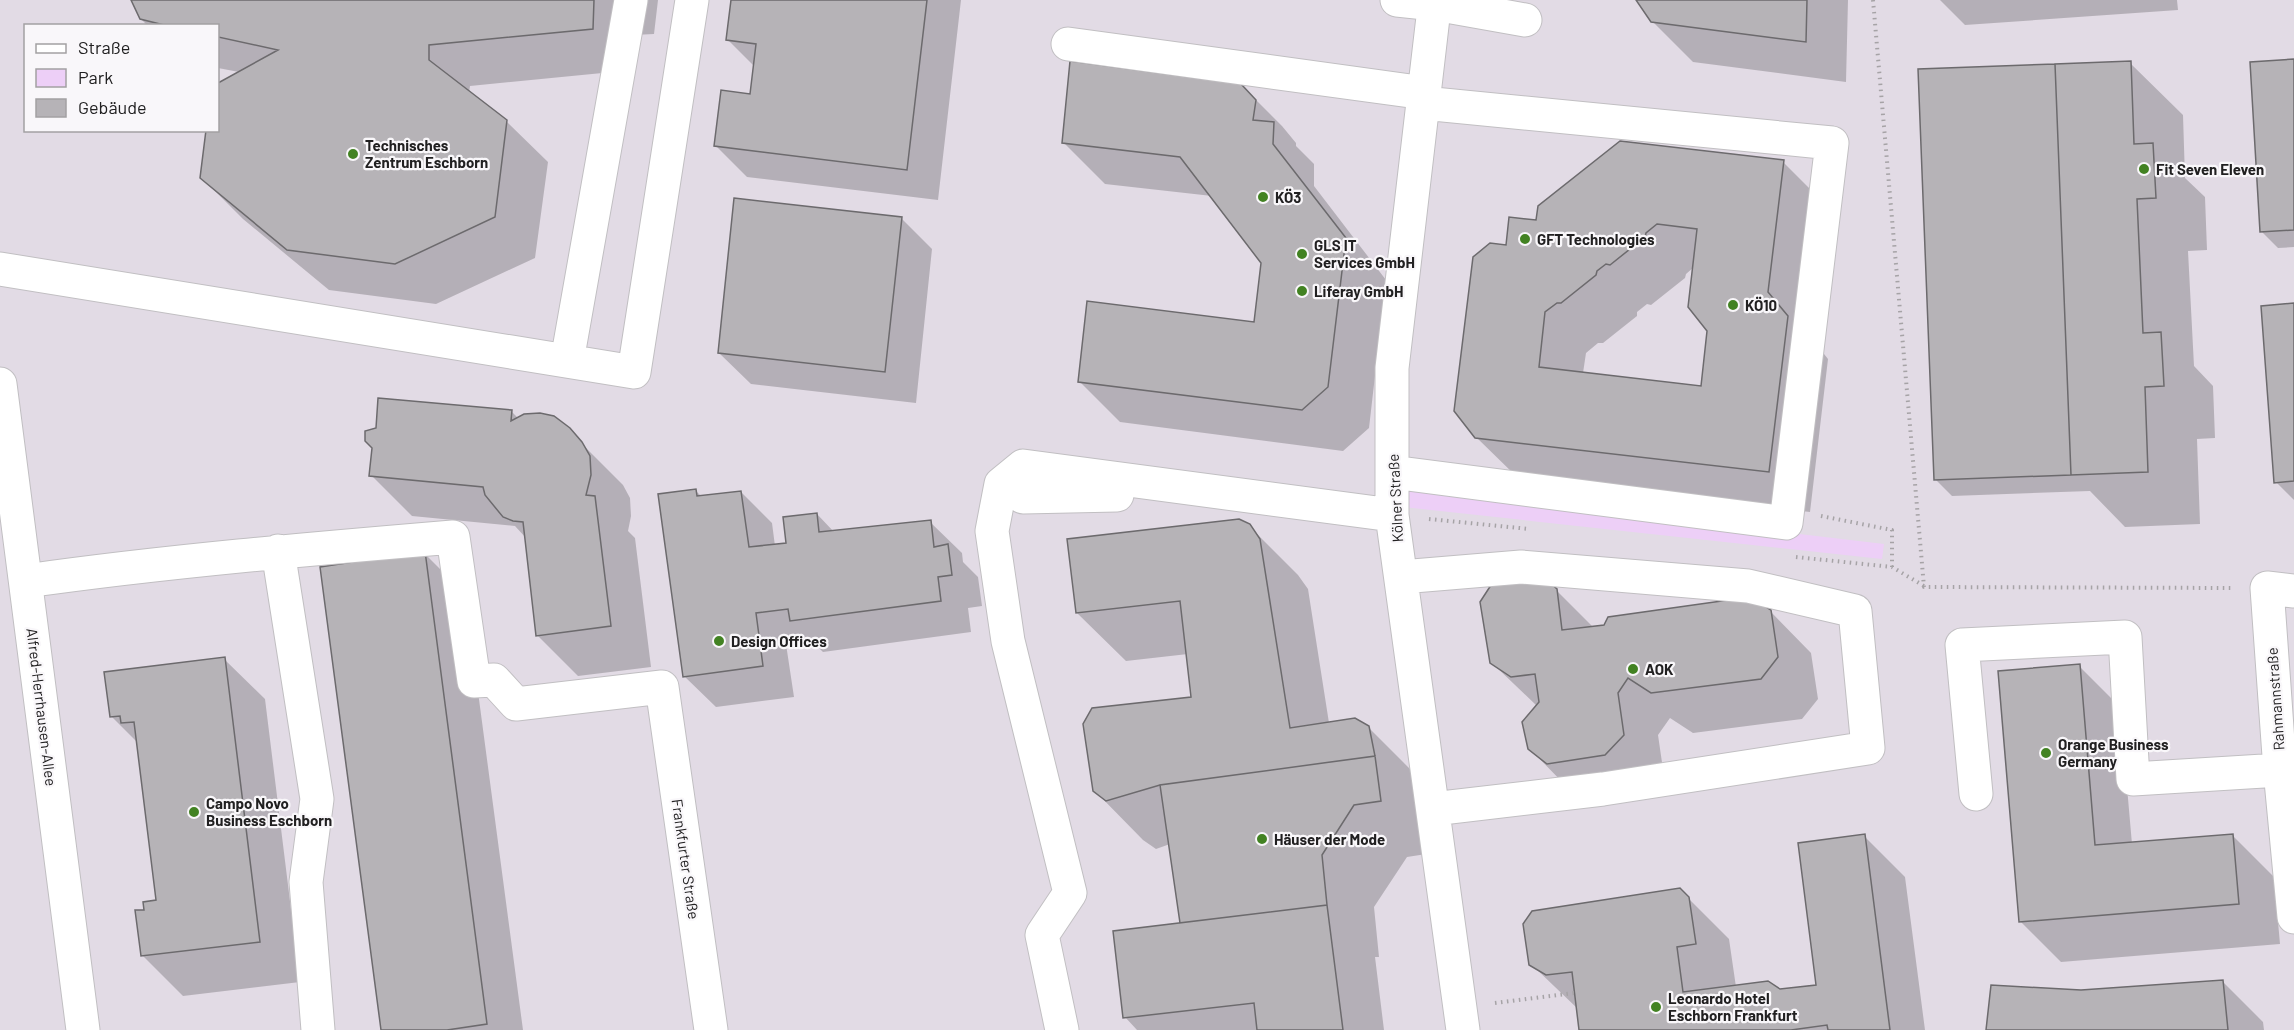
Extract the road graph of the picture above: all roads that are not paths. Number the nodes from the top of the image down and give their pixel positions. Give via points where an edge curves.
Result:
1 (631, 0) edge
2 (692, 0) edge
3 (1397, 0) edge
4 (1435, 2) edge
5 (1525, 20) dead end
6 (1068, 44) dead end
7 (1424, 98) junction
8 (0, 269) edge
9 (567, 361) junction
10 (0, 384) edge
11 (1392, 472) junction
12 (1218, 492) junction
13 (1023, 497) dead end
14 (1392, 515) junction
15 (278, 551) junction
16 (1401, 577) junction
17 (26, 581) junction
18 (2281, 590) edge
19 (2280, 770) junction
20 (1976, 794) dead end
21 (1433, 809) junction
22 (2294, 917) edge
23 (1462, 1019) edge
24 (83, 1030) edge
25 (318, 1030) edge
26 (711, 1030) edge
27 (1062, 1030) edge

1 - 9 street
2 - 9 street via 634,372
3 - 4 street
4 - 5 street
4 - 7 street, Kölner Straße
6 - 7 street
7 - 11 street, Kölner Straße via 1392,368
7 - 11 street via 1832,142 1786,523
8 - 9 street
10 - 17 street, Alfred-Herrhausen-Allee
11 - 14 street, Kölner Straße
12 - 13 street
12 - 14 street
12 - 27 street via 1023,466 1001,484 992,531 1008,641 1070,893 1042,935
14 - 16 street, Kölner Straße
15 - 17 street
15 - 25 street via 317,799 306,882
15 - 26 street, Frankfurter Straße via 453,537 474,681 494,680 516,704 662,687
16 - 21 street, Kölner Straße
16 - 21 street via 1521,567 1748,586 1855,611 1868,748 1603,789
17 - 24 street, Alfred-Herrhausen-Allee
18 - 19 street, Rahmannstraße
19 - 20 street via 2133,779 2125,637 1962,645
19 - 22 street, Rahmannstraße
21 - 23 street, Kölner Straße

